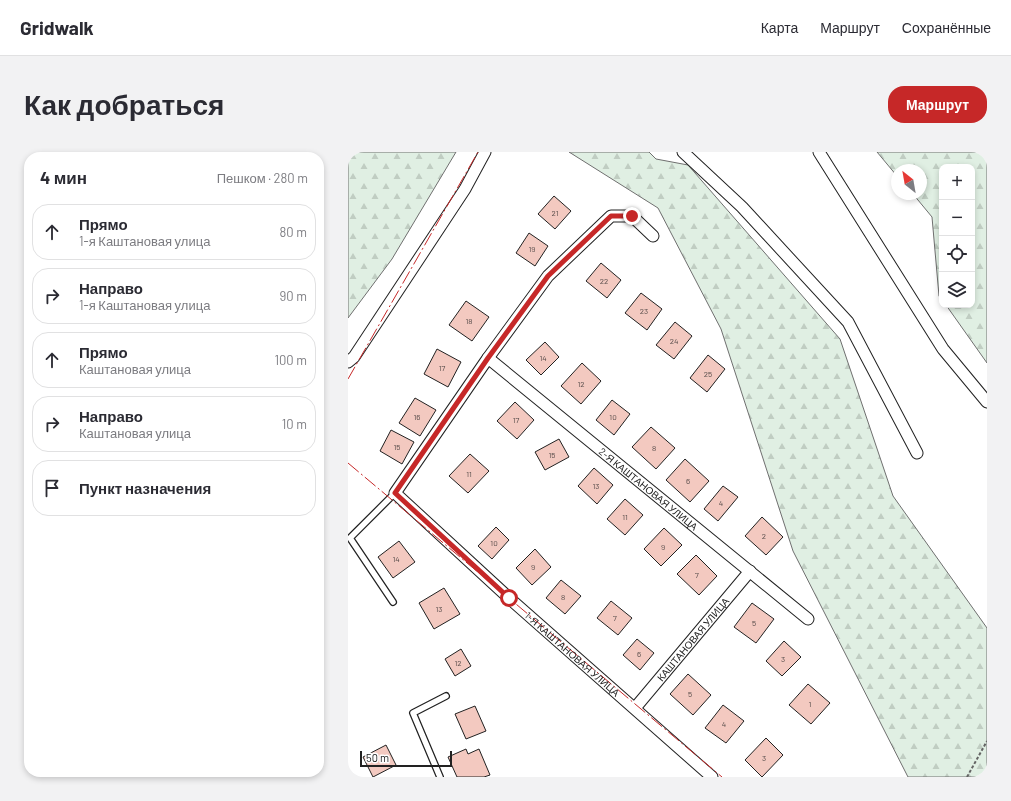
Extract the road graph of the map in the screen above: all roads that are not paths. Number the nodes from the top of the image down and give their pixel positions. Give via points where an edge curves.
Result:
1 (485, 152) edge
2 (683, 152) edge
3 (819, 152) edge
4 (653, 236) dead end
5 (488, 358) junction
6 (348, 362) edge
7 (987, 402) edge
8 (916, 453) dead end
9 (395, 493) junction
10 (349, 539) edge
11 (750, 571) junction
12 (393, 602) dead end
13 (808, 619) dead end
14 (446, 696) dead end
15 (635, 708) junction
16 (708, 776) edge
17 (440, 777) edge

1 - 6 street via 465,188 354,357
2 - 8 street via 742,207 848,322
3 - 7 street via 943,349
4 - 5 street via 632,216 611,216 548,276
5 - 9 street
5 - 11 street, 2-Я КАШТАНОВАЯ УЛИЦА
9 - 10 lane
9 - 15 street, 1-Я КАШТАНОВАЯ УЛИЦА via 509,598
10 - 12 lane
11 - 13 street, 2-Я КАШТАНОВАЯ УЛИЦА
11 - 15 street, КАШТАНОВАЯ УЛИЦА
14 - 17 lane via 413,713
15 - 16 street, 1-Я КАШТАНОВАЯ УЛИЦА

